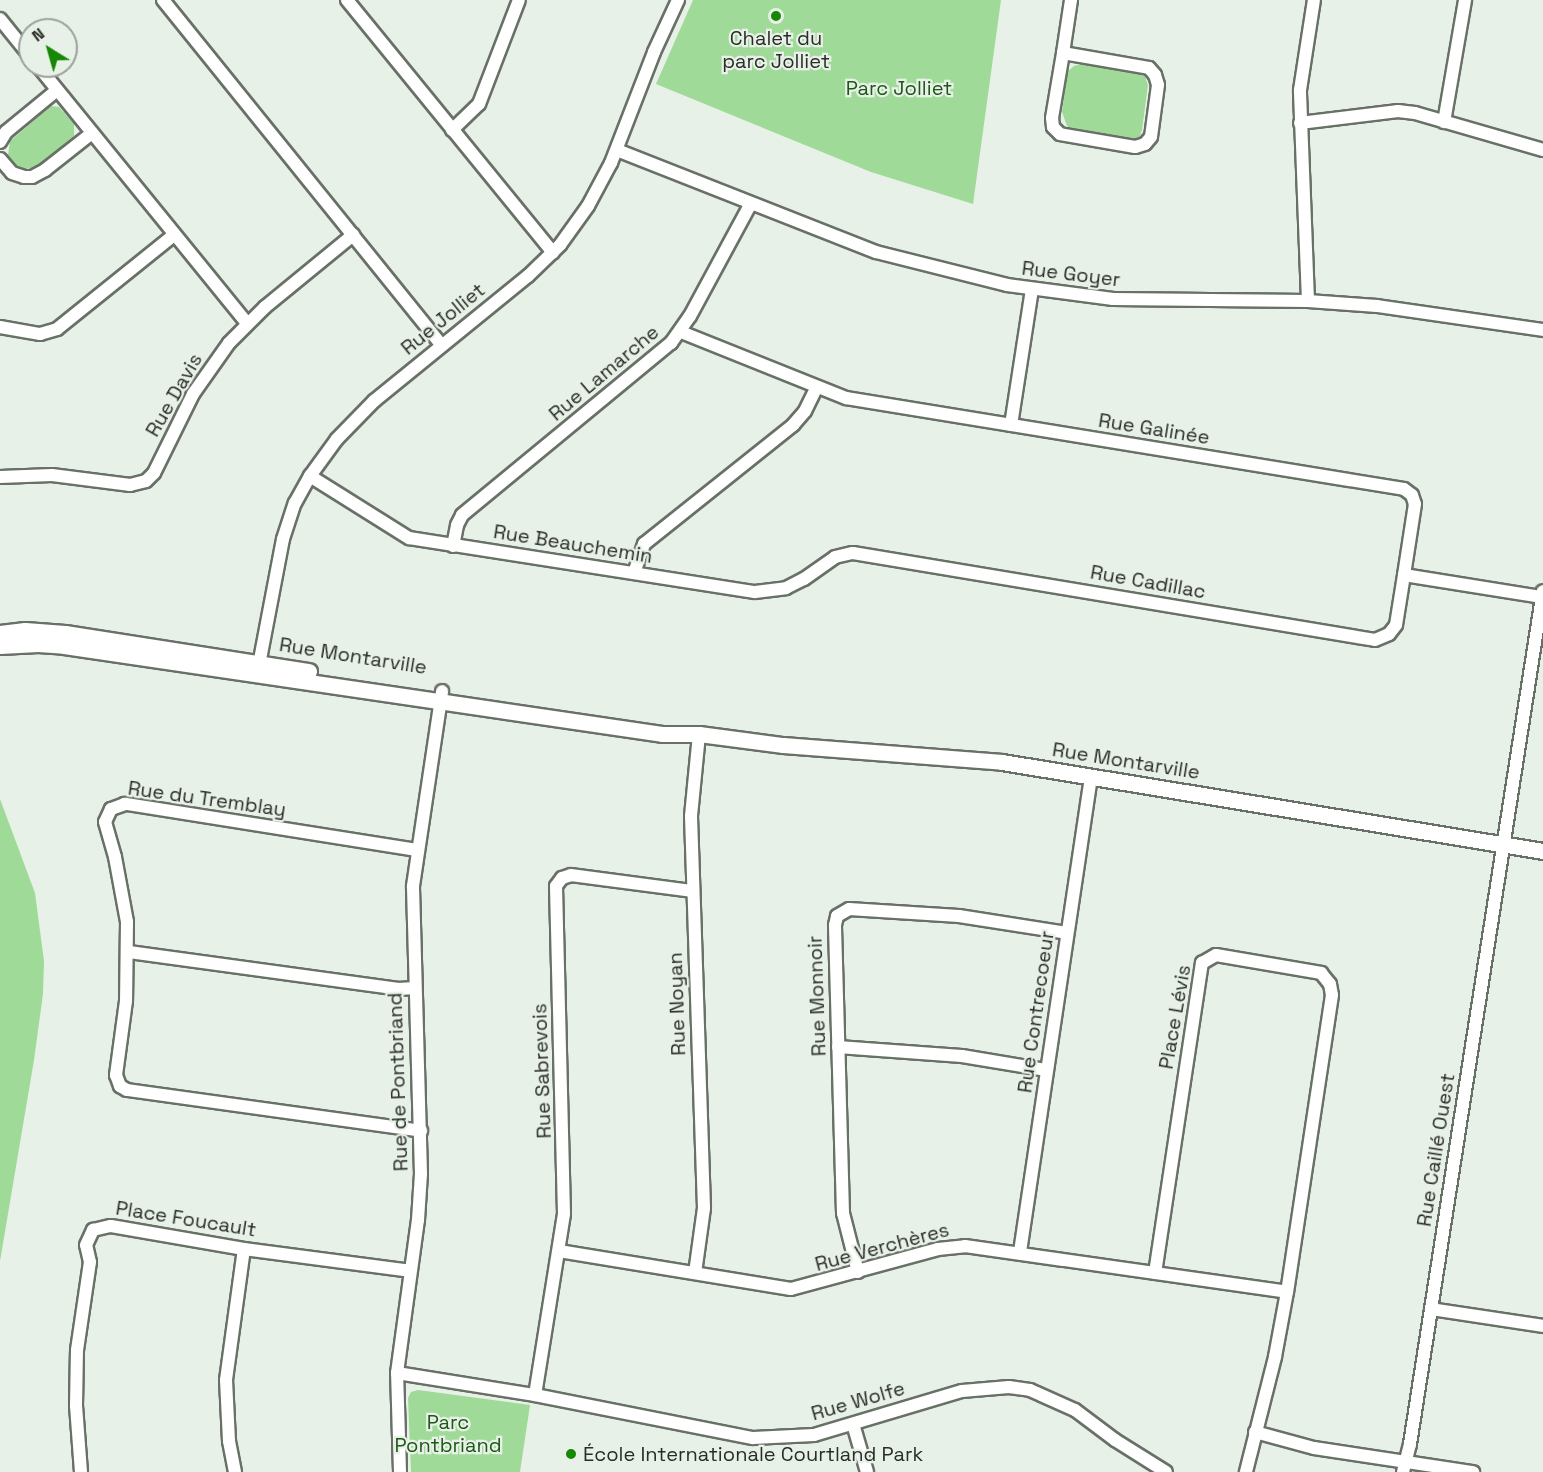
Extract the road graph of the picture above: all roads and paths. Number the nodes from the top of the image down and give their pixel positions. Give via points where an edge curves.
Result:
1 (163, 0) edge
2 (347, 0) edge
3 (519, 0) edge
4 (678, 0) edge
5 (1071, 0) edge
6 (1314, 0) edge
7 (1465, 0) edge
8 (0, 19) edge
9 (18, 41) edge
10 (1063, 53) junction
11 (48, 78) edge
12 (57, 90) junction
13 (1444, 122) junction
14 (1300, 123) junction
15 (452, 130) junction
16 (92, 133) junction
17 (0, 142) edge
18 (617, 150) junction
19 (1543, 150) edge
20 (0, 159) edge
21 (751, 203) junction
22 (174, 235) junction
23 (353, 235) junction
24 (553, 253) junction
25 (1032, 290) junction
26 (1308, 301) junction
27 (247, 323) junction
28 (0, 327) edge
29 (1543, 330) edge
30 (681, 332) junction
31 (442, 346) junction
32 (816, 388) junction
33 (1011, 425) junction
34 (310, 476) junction
35 (0, 477) edge
36 (453, 546) junction
37 (839, 555) joint
38 (634, 573) junction
39 (1404, 575) junction
40 (1542, 593) edge
41 (0, 633) edge
42 (0, 646) edge
43 (1538, 656) edge
44 (259, 669) junction
45 (441, 696) junction
46 (699, 734) junction
47 (1091, 777) junction
48 (1502, 844) junction
49 (417, 850) junction
50 (1543, 851) edge
51 (693, 891) junction
52 (1067, 933) junction
53 (129, 952) junction
54 (414, 988) junction
55 (838, 1047) junction
56 (1047, 1070) junction
57 (421, 1131) junction
58 (244, 1249) junction
59 (559, 1251) junction
60 (1020, 1252) junction
61 (410, 1271) junction
62 (858, 1272) junction
63 (695, 1273) junction
64 (1155, 1273) junction
65 (1287, 1292) junction
66 (1431, 1309) junction
67 (1543, 1326) edge
68 (397, 1373) junction
69 (536, 1395) junction
70 (853, 1424) junction
71 (1255, 1432) junction
72 (1405, 1467) edge
73 (81, 1472) edge
74 (235, 1472) edge
75 (400, 1472) edge
76 (867, 1472) edge
77 (1166, 1472) edge
78 (1246, 1472) edge
79 (1473, 1472) edge

1 - 23 street
2 - 15 street
3 - 15 street via 479,104
4 - 18 street, Rue Jolliet
5 - 10 street
6 - 14 street via 1300,90
7 - 13 street
8 - 9 street
10 - 10 street via 1053,127 1060,134 1135,147 1145,144 1151,137 1158,85 1149,68
11 - 12 street
12 - 16 street
12 - 17 street via 6,132
13 - 14 street via 1398,111
13 - 19 street
14 - 26 street
15 - 24 street
16 - 20 street via 32,177 12,173
16 - 22 street
18 - 21 street, Rue Goyer
18 - 24 street, Rue Jolliet via 588,206
21 - 25 street, Rue Goyer via 876,252
21 - 30 street, Rue Lamarche
22 - 27 street
22 - 28 street via 57,329 40,334
23 - 27 street, Rue Davis
23 - 31 street
24 - 31 street, Rue Jolliet
25 - 26 street, Rue Goyer via 1113,299
25 - 33 street
26 - 29 street, Rue Goyer via 1401,308
27 - 35 street, Rue Davis via 201,381 154,473 146,481 130,485 52,475
30 - 32 street, Rue Galinée
30 - 36 street, Rue Lamarche via 462,515
31 - 34 street, Rue Jolliet via 361,414
32 - 33 street, Rue Galinée via 846,398
32 - 38 street via 797,420 644,544
33 - 39 street, Rue Galinée via 1404,489 1415,504
34 - 36 street, Rue Beauchemin via 400,535
34 - 44 street, Rue Jolliet via 295,503 283,540
36 - 38 street, Rue Beauchemin
37 - 38 street, Rue Beauchemin via 796,584 765,592
37 - 39 street, Rue Cadillac via 866,555 1375,640 1394,628
39 - 40 street
40 - 43 street, Rue Caillé Ouest
41 - 44 street, Rue Montarville via 65,633
42 - 44 street, Rue Montarville via 56,645
43 - 48 street, Rue Caillé Ouest
44 - 45 street, Rue Montarville
45 - 46 street, Rue Montarville via 664,725
45 - 49 street, Rue de Pontbriand
46 - 47 street, Rue Montarville via 783,745 982,760
46 - 51 street, Rue Noyan via 691,816
47 - 48 street, Rue Montarville
47 - 52 street, Rue Contrecoeur
48 - 50 street, Rue Montarville
48 - 66 street, Rue Caillé Ouest
49 - 53 street, Rue du Tremblay via 117,805 106,815 105,826 120,881
49 - 54 street, Rue de Pontbriand
51 - 59 street, Rue Sabrevois via 571,875 556,886 564,1175
51 - 63 street, Rue Noyan via 704,1208
52 - 55 street, Rue Monnoir via 971,917 845,910 837,916 835,925
52 - 56 street, Rue Contrecoeur
53 - 54 street
53 - 57 street, Rue du Tremblay via 116,1075 124,1088
54 - 57 street, Rue de Pontbriand
55 - 56 street via 962,1056
55 - 62 street, Rue Monnoir via 843,1213
56 - 60 street, Rue Contrecoeur
57 - 61 street, Rue de Pontbriand via 420,1197
58 - 61 street, Place Foucault
58 - 73 street, Place Foucault via 105,1225 89,1234 86,1245 90,1262 77,1350
58 - 74 street via 226,1380
59 - 63 street, Rue Verchères
59 - 69 street, Rue Sabrevois
60 - 62 street, Rue Verchères via 951,1246
60 - 64 street, Rue Verchères
61 - 68 street, Rue de Pontbriand
62 - 63 street, Rue Verchères via 791,1289
64 - 65 street, Rue Verchères
64 - 65 street, Place Lévis via 1199,970 1206,958 1222,956 1317,971 1331,988
65 - 71 street
66 - 67 street
66 - 72 street, Rue Caillé Ouest
68 - 69 street, Rue Wolfe
68 - 75 street, Rue de Pontbriand
69 - 70 street, Rue Wolfe via 753,1438 814,1436
70 - 76 street
70 - 77 street, Rue Wolfe via 962,1391 1009,1387 1030,1390 1075,1410
71 - 72 street
71 - 78 street
72 - 79 street

